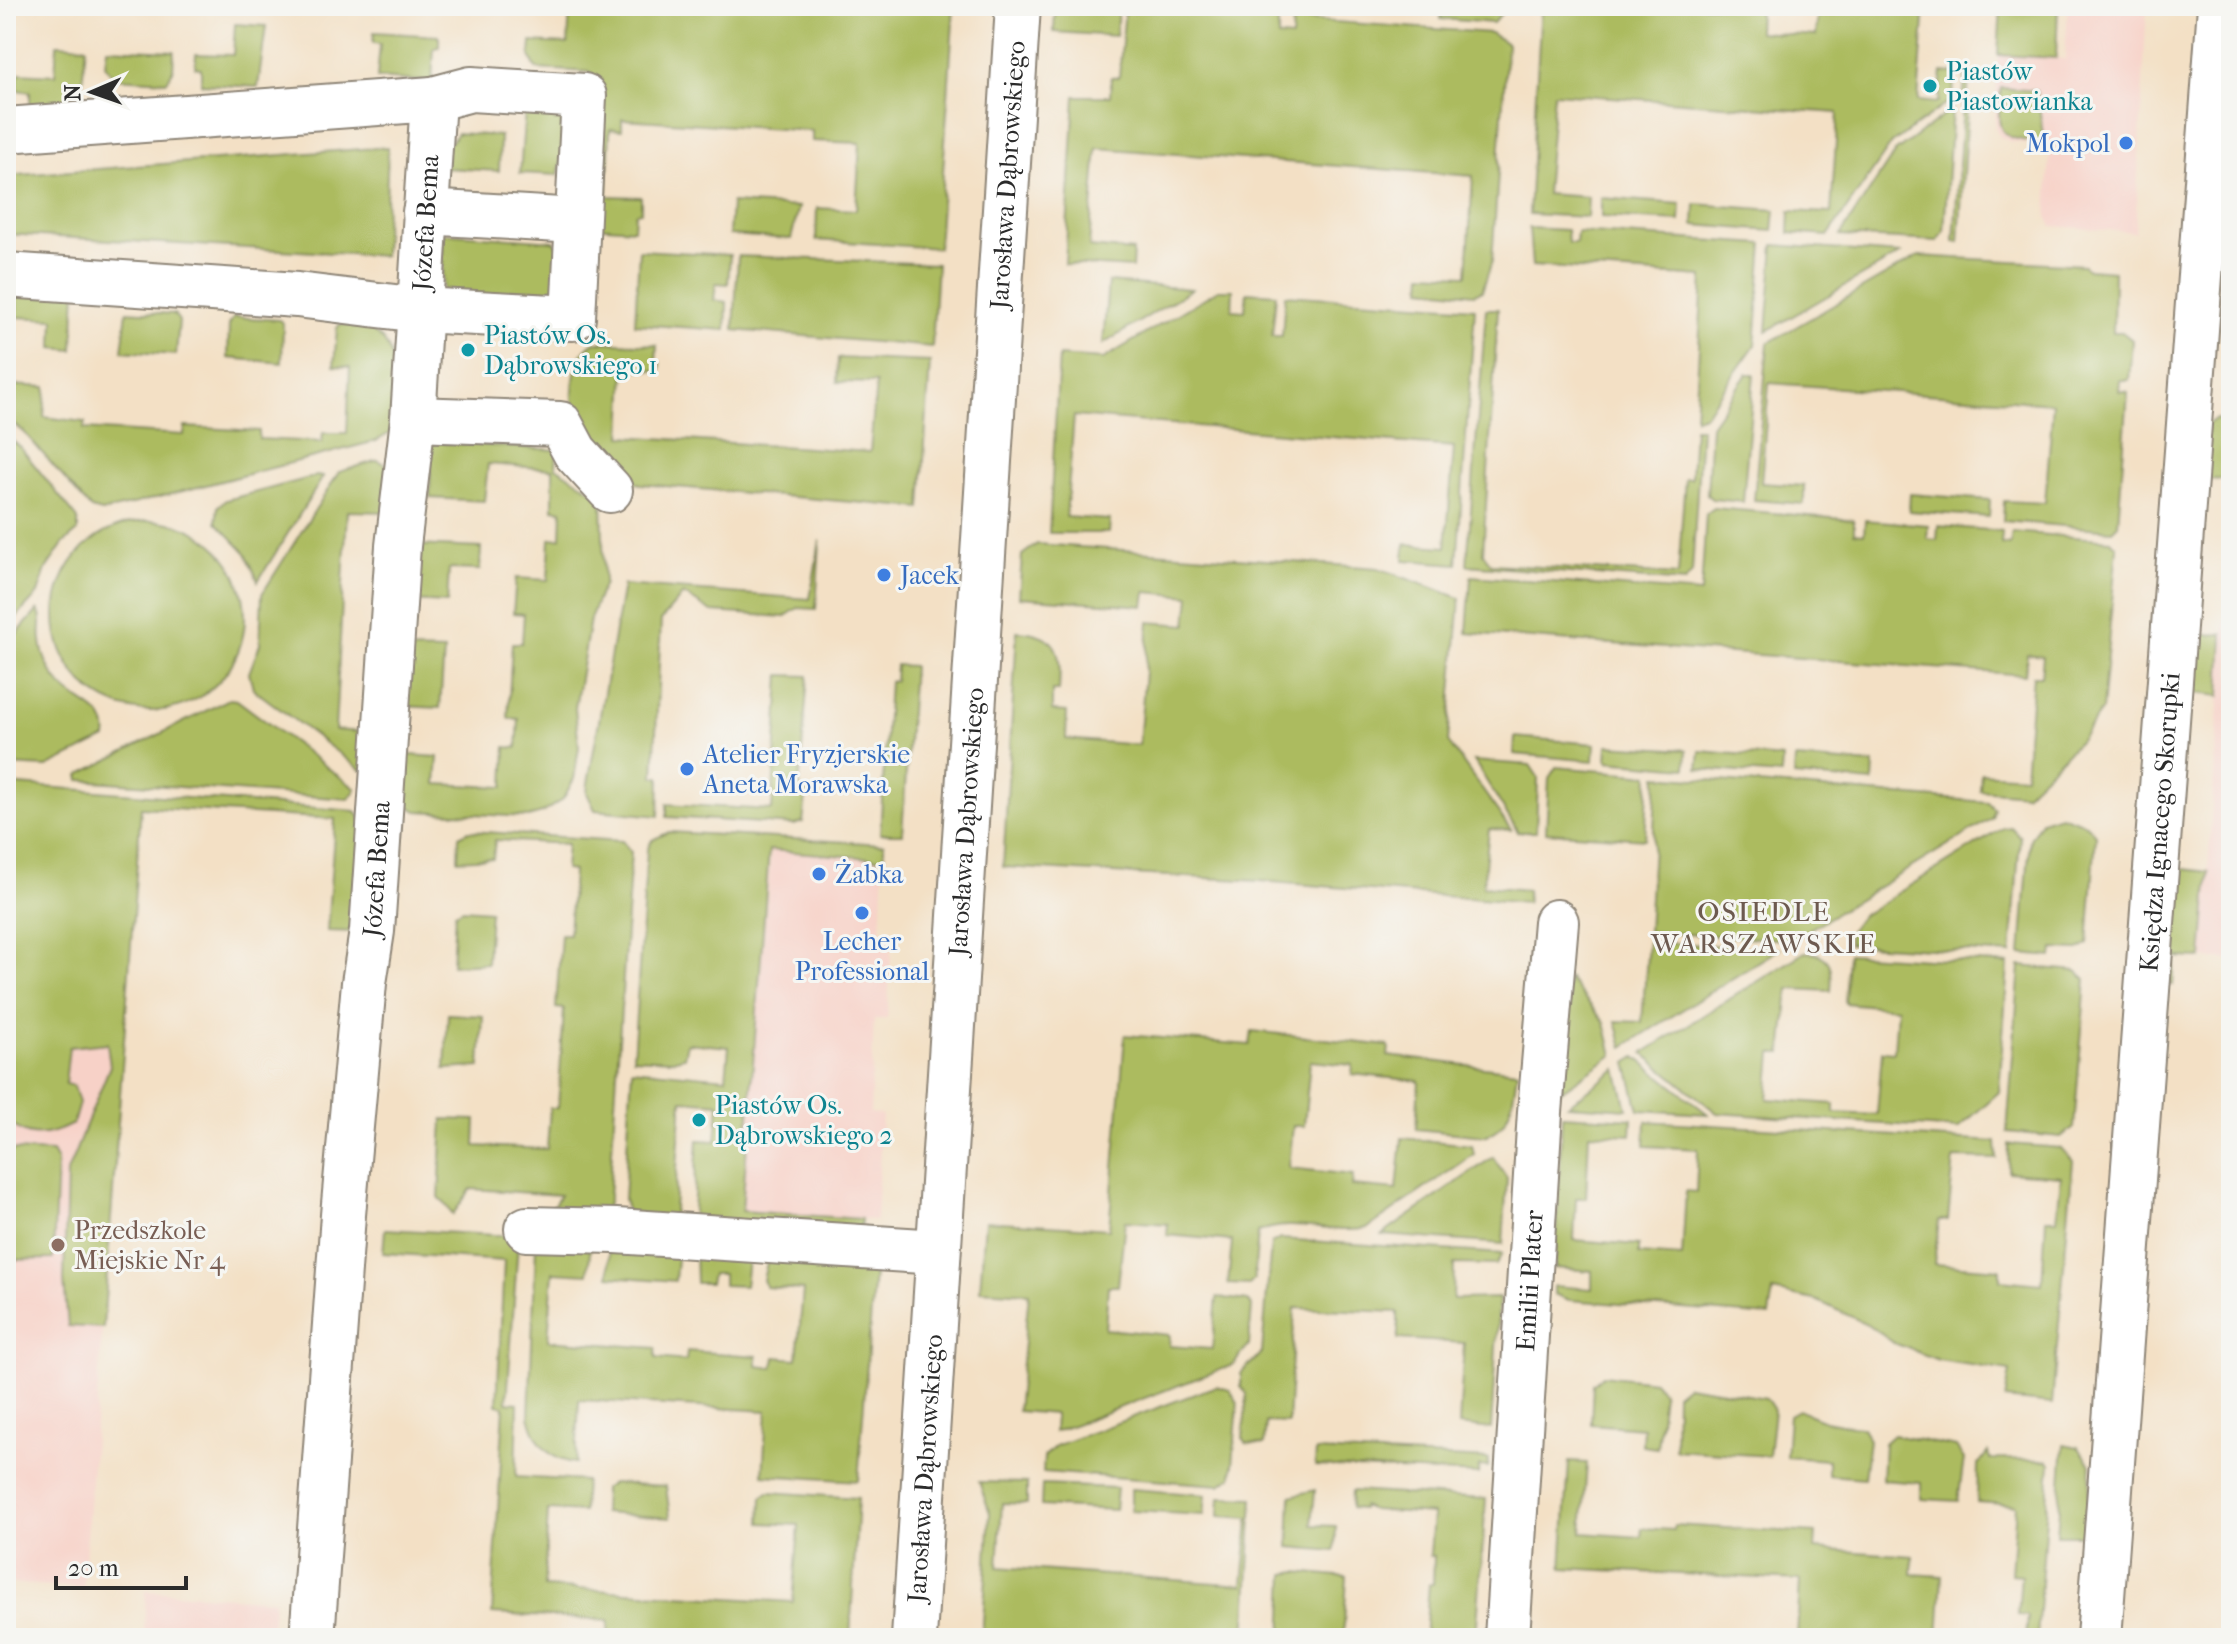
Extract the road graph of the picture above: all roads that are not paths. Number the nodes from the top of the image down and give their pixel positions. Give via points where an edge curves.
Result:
1 (1018, 6) edge
2 (2220, 6) edge
3 (433, 99) junction
4 (6, 130) edge
5 (425, 212) junction
6 (577, 221) junction
7 (6, 275) edge
8 (419, 310) junction
9 (413, 419) junction
10 (610, 490) dead end
11 (1556, 922) dead end
12 (527, 1229) dead end
13 (938, 1252) junction
14 (312, 1638) edge
15 (914, 1638) edge
16 (1507, 1638) edge
17 (2099, 1638) edge

1 - 13 street, Jarosława Dąbrowskiego
2 - 17 street, Księdza Ignacego Skorupki
3 - 4 street
3 - 5 street, Józefa Bema
3 - 6 street via 471,89 584,96
5 - 6 street
5 - 8 street, Józefa Bema
6 - 8 street via 573,318
7 - 8 street via 297,295
8 - 9 street, Józefa Bema
9 - 10 street via 560,424 575,452
9 - 14 street, Józefa Bema via 398,546 377,871 343,1215
11 - 16 street, Emilii Plater
12 - 13 street
13 - 15 street, Jarosława Dąbrowskiego

